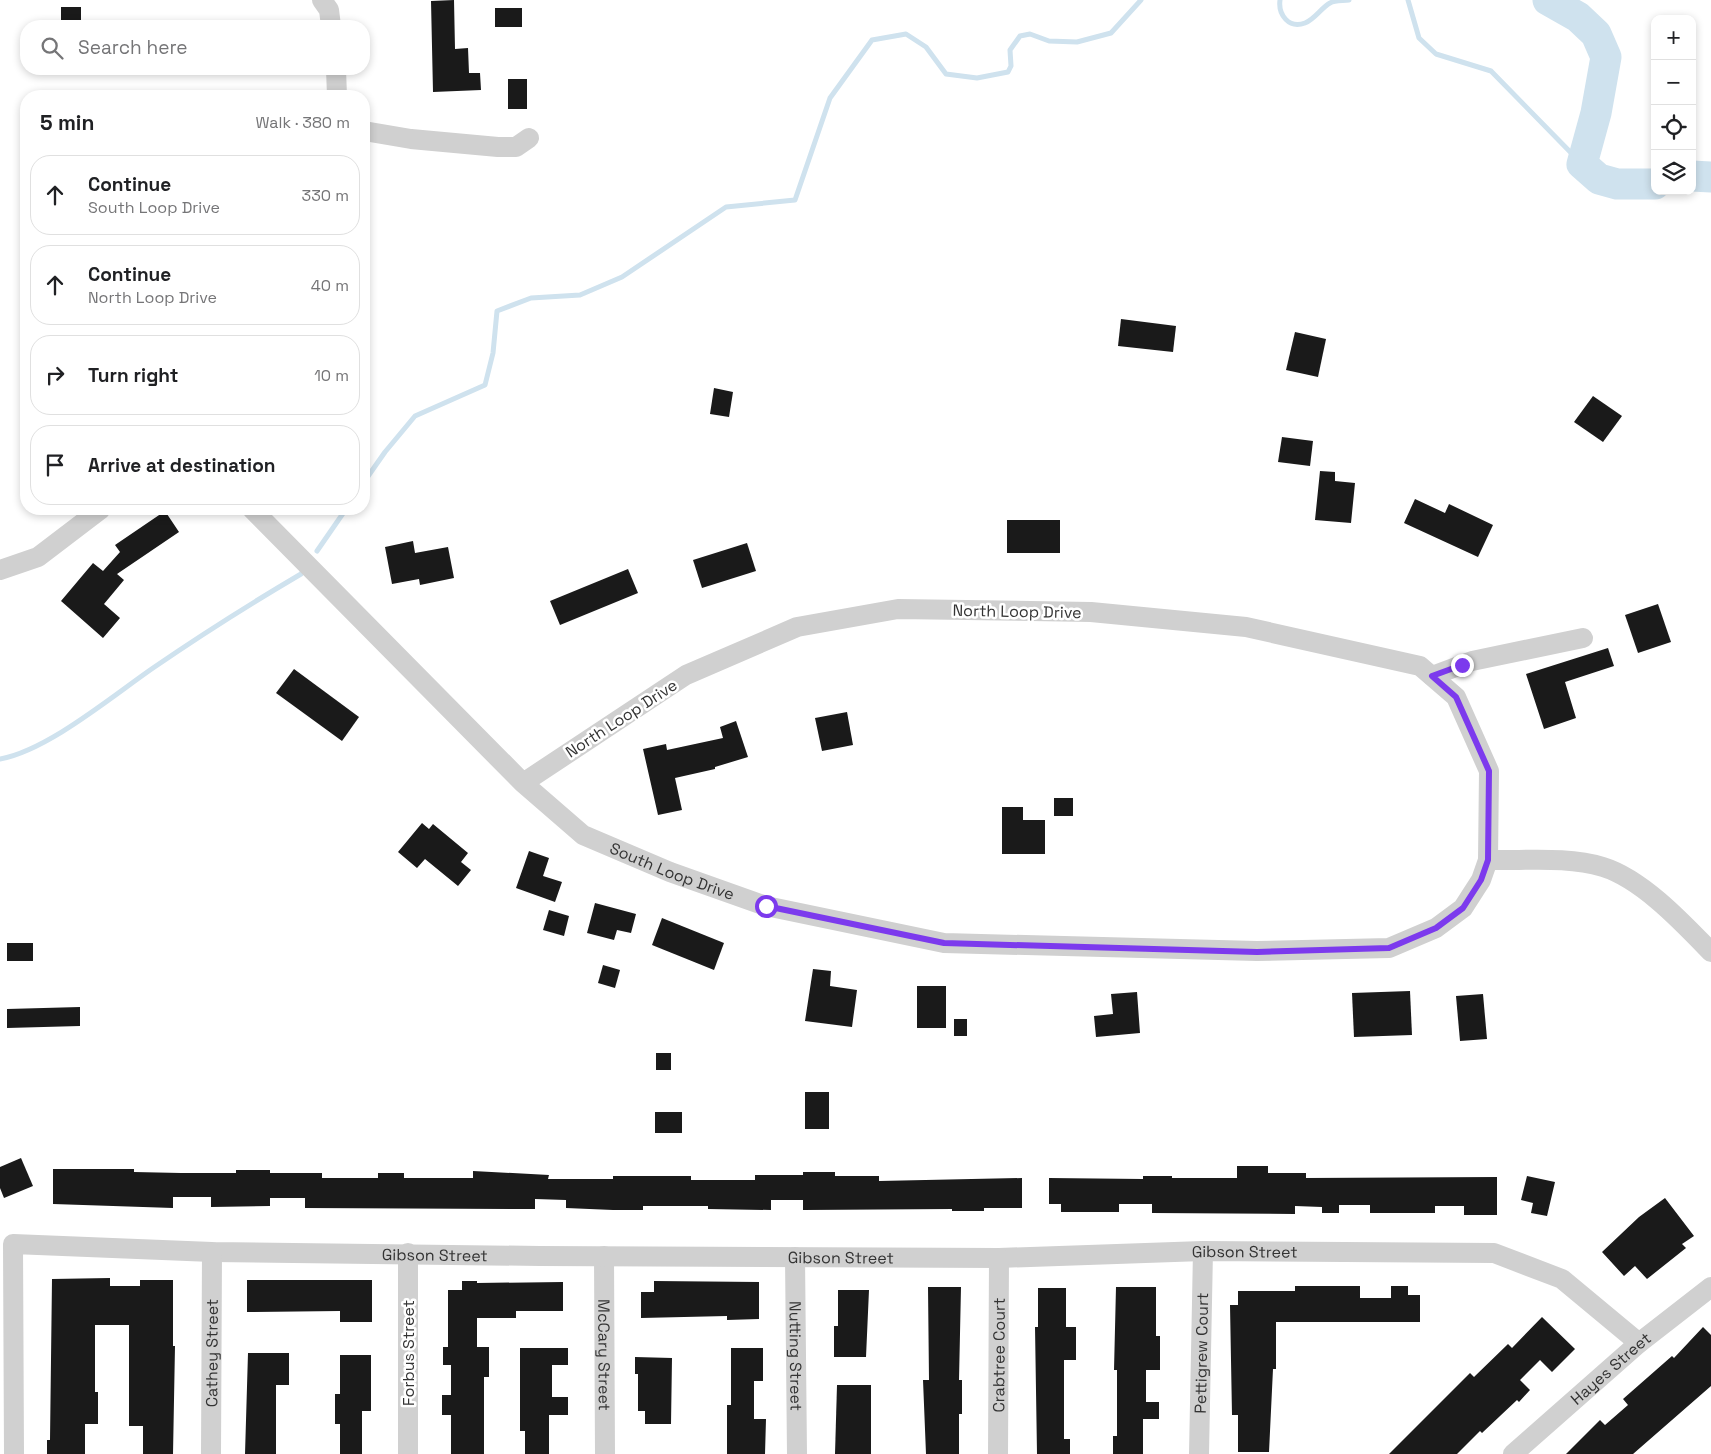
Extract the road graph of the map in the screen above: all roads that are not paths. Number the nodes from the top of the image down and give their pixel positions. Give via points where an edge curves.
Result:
1 (322, 0) edge
2 (330, 20) edge
3 (336, 75) edge
4 (337, 90) edge
5 (370, 131) edge
6 (529, 138) dead end
7 (93, 515) edge
8 (258, 515) edge
9 (0, 570) edge
10 (1583, 638) dead end
11 (1432, 676) junction
12 (1489, 771) joint
13 (523, 783) junction
14 (1488, 860) junction
15 (1711, 952) edge
16 (1203, 1251) junction
17 (212, 1252) junction
18 (408, 1253) junction
19 (604, 1256) junction
20 (795, 1257) junction
21 (999, 1258) junction
22 (1711, 1287) edge
23 (1639, 1344) junction
24 (14, 1454) edge
25 (211, 1454) edge
26 (408, 1454) edge
27 (605, 1454) edge
28 (797, 1454) edge
29 (998, 1454) edge
30 (1199, 1454) edge
31 (1513, 1454) edge

1 - 2 street via 329,10
3 - 4 street
5 - 6 street via 411,139 498,147 516,147
7 - 9 street via 38,557
8 - 13 street, South Loop Drive
10 - 11 street via 1472,662
11 - 12 street, North Loop Drive via 1456,697
11 - 13 street, North Loop Drive via 1420,666 1246,627 1091,612 898,609 797,627 686,676
12 - 14 street, South Loop Drive
13 - 14 street, South Loop Drive via 584,834 670,872 766,906 944,943 1257,952 1389,948 1436,928 1463,908 1481,880
14 - 15 street via 1573,862 1604,867 1672,911
16 - 21 street, Gibson Street
16 - 23 street, Gibson Street via 1494,1253 1562,1279
16 - 30 street, Pettigrew Court
17 - 18 street, Gibson Street
17 - 24 street, Gibson Street via 13,1244
17 - 25 street, Cathey Street
18 - 19 street, Gibson Street
18 - 26 street, Forbus Street
19 - 20 street, Gibson Street
19 - 27 street, McCary Street
20 - 21 street, Gibson Street
20 - 28 street, Nutting Street
21 - 29 street, Crabtree Court
22 - 23 street, Hayes Street
23 - 31 street, Hayes Street

